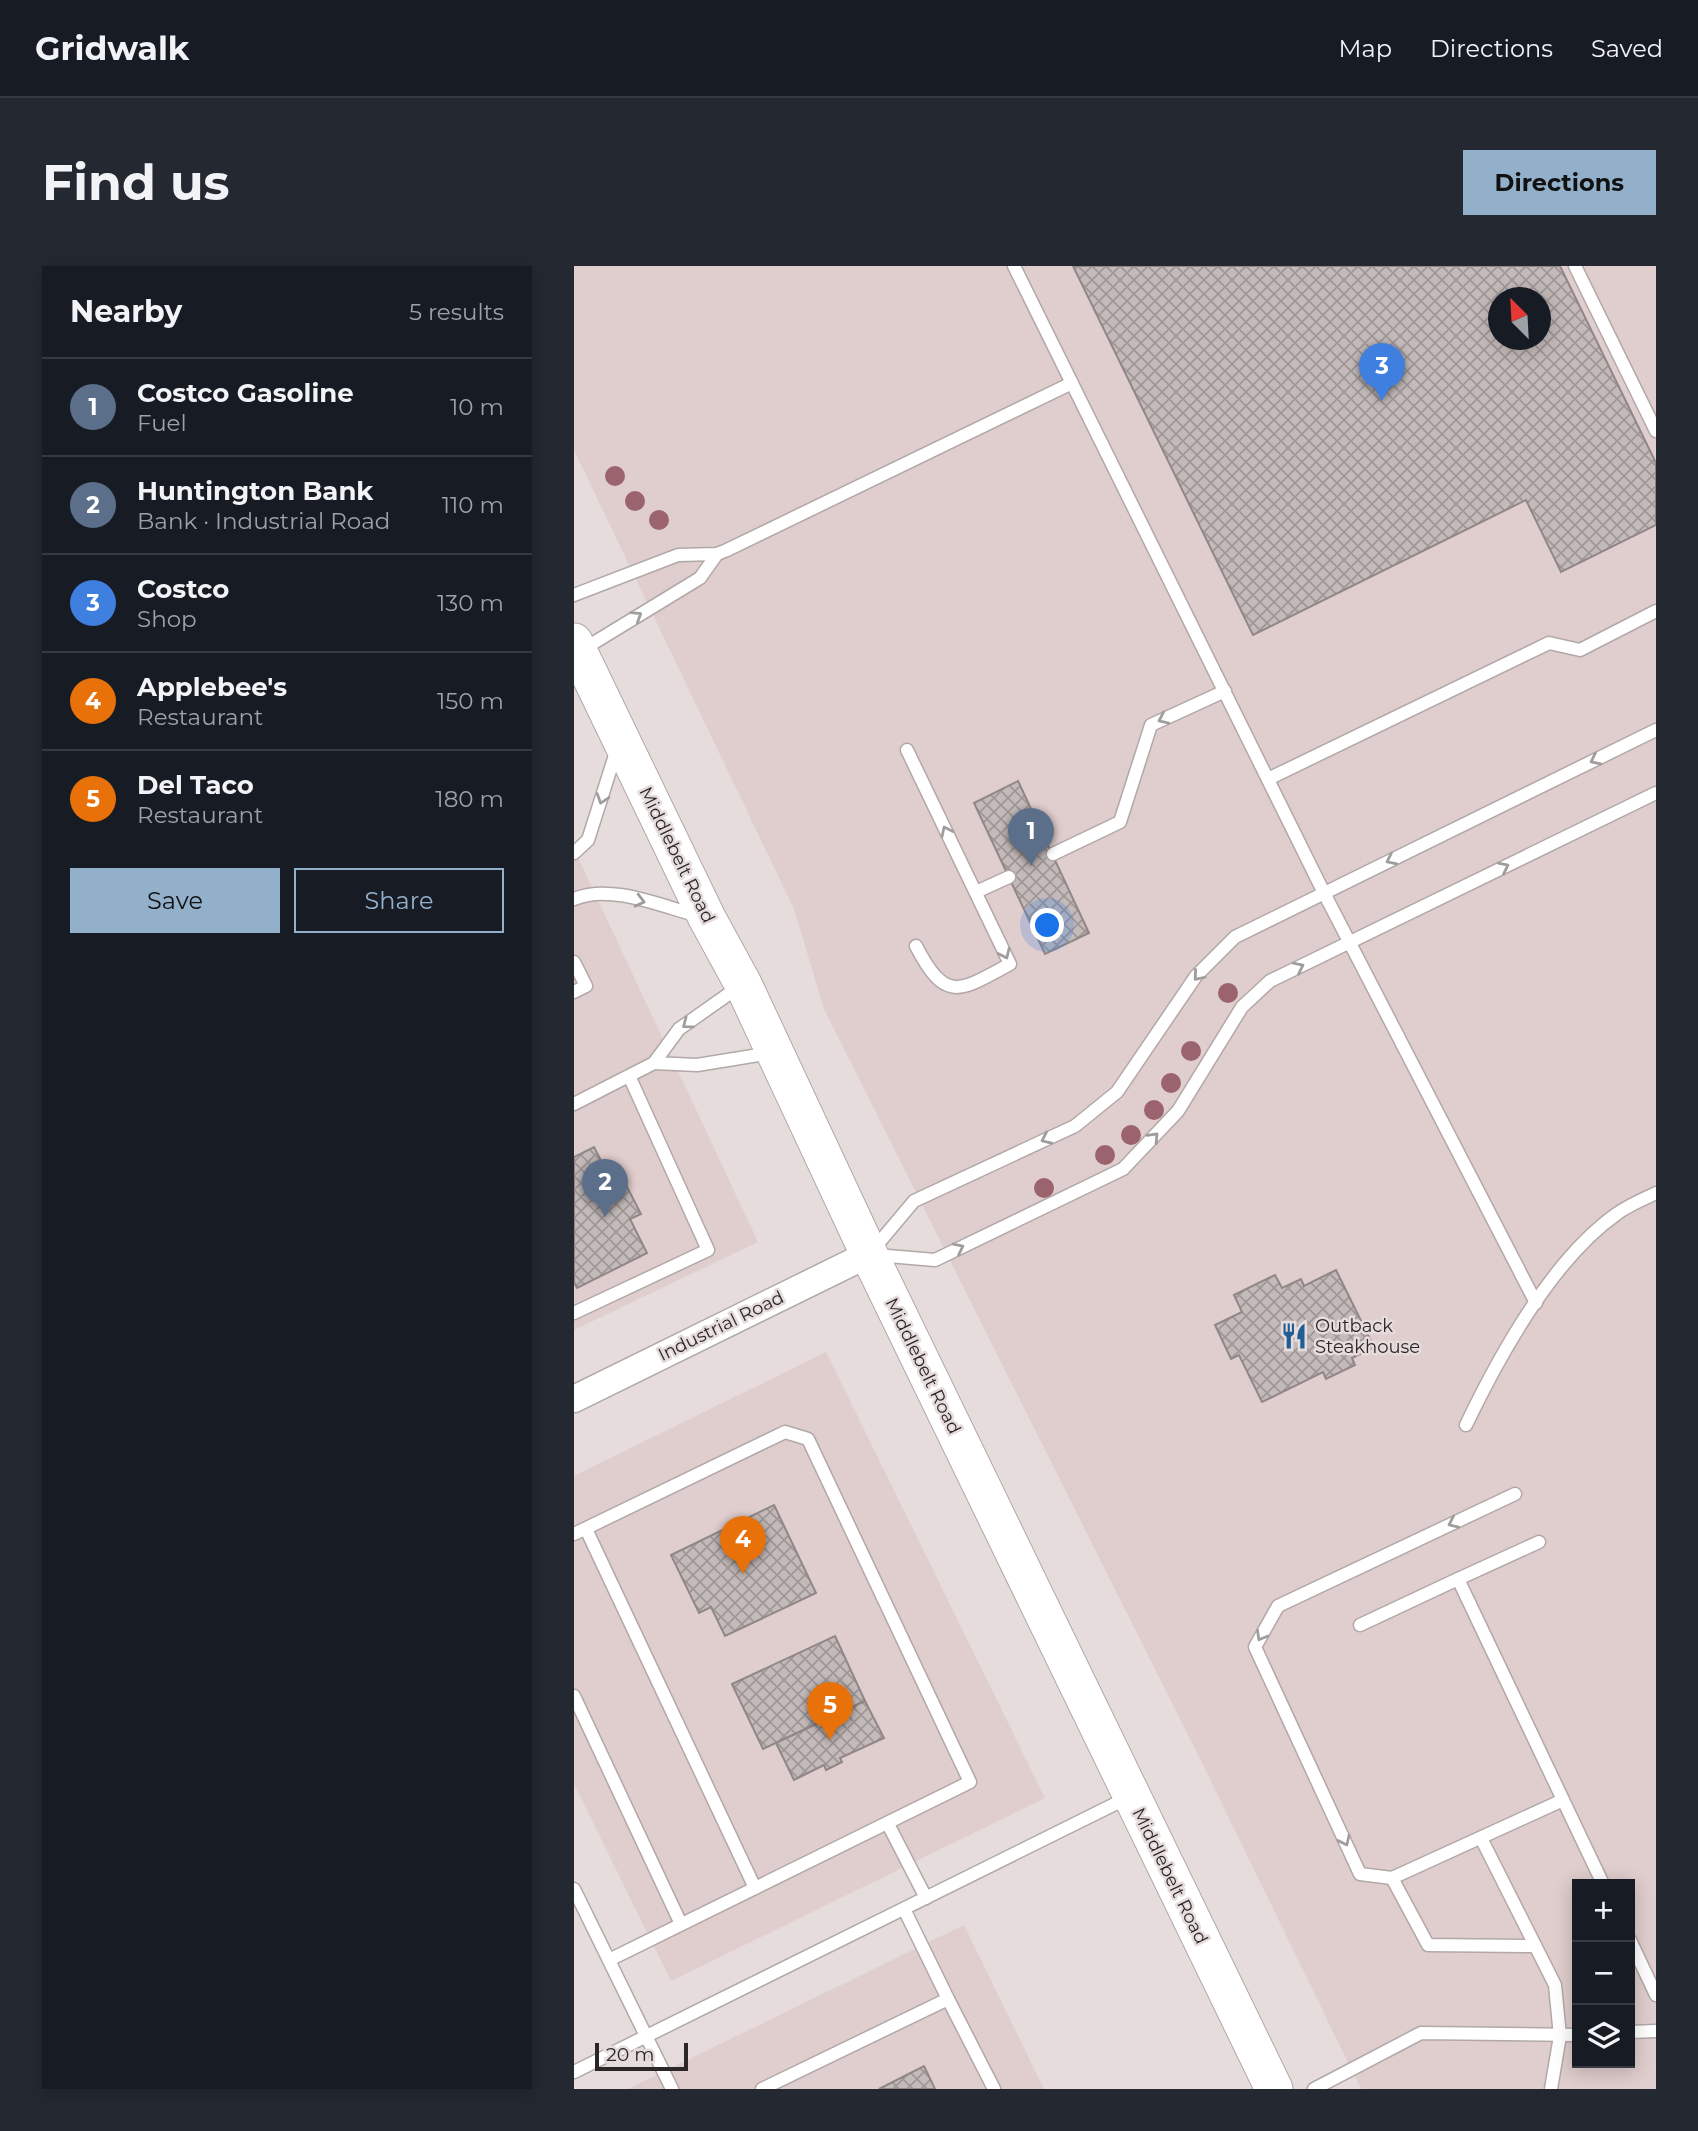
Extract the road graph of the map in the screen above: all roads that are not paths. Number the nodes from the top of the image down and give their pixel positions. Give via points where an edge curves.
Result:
1 (1014, 266) edge
2 (1575, 266) edge
3 (1072, 383) junction
4 (1656, 431) edge
5 (718, 554) junction
6 (574, 594) edge
7 (1656, 611) edge
8 (576, 647) edge
9 (1225, 691) junction
10 (1656, 730) edge
11 (621, 739) junction
12 (907, 750) dead end
13 (1268, 779) junction
14 (1656, 793) edge
15 (574, 853) edge
16 (1052, 855) dead end
17 (1009, 877) dead end
18 (976, 892) junction
19 (1324, 893) junction
20 (574, 899) edge
21 (707, 918) junction
22 (1350, 942) junction
23 (916, 946) dead end
24 (574, 962) edge
25 (743, 984) junction
26 (574, 992) edge
27 (775, 1052) junction
28 (654, 1063) junction
29 (630, 1078) junction
30 (574, 1104) edge
31 (1656, 1193) edge
32 (869, 1254) junction
33 (1536, 1303) junction
34 (574, 1313) edge
35 (574, 1399) edge
36 (1466, 1425) dead end
37 (1515, 1494) dead end
38 (580, 1532) edge
39 (1539, 1542) dead end
40 (1458, 1579) junction
41 (1360, 1625) dead end
42 (574, 1696) edge
43 (1131, 1796) junction
44 (1563, 1800) junction
45 (888, 1824) junction
46 (1481, 1838) junction
47 (1392, 1878) junction
48 (1601, 1879) edge
49 (755, 1888) junction
50 (574, 1889) edge
51 (926, 1898) junction
52 (904, 1909) junction
53 (681, 1924) junction
54 (1631, 1942) edge
55 (1535, 1946) junction
56 (609, 1960) junction
57 (1656, 1995) edge
58 (948, 1999) junction
59 (1656, 2031) edge
60 (1635, 2032) edge
61 (1572, 2035) edge
62 (646, 2036) junction
63 (1560, 2036) junction
64 (574, 2071) edge
65 (673, 2089) edge
66 (762, 2089) edge
67 (994, 2089) edge
68 (1274, 2089) edge
69 (1314, 2089) edge
70 (1551, 2089) edge

1 - 3 lane
2 - 4 lane
3 - 5 lane
3 - 9 lane
5 - 6 lane via 678,555
8 -> 5 lane via 699,579
7 - 13 lane via 1580,650 1549,643
8 - 11 main road, Middlebelt Road
9 - 13 lane
9 -> 16 lane via 1151,724 1120,822
10 -> 19 lane
11 -> 15 lane via 589,840
11 - 21 main road, Middlebelt Road
18 -> 12 lane
13 - 19 lane
22 -> 14 lane
17 - 18 lane
18 -> 23 lane via 1010,964 965,987 945,986 930,974
19 - 22 lane
19 -> 32 lane via 1235,937 1196,976 1117,1092 1086,1118 914,1200
20 -> 21 lane via 584,894 614,894
21 - 25 main road, Middlebelt Road
32 -> 22 lane via 935,1260 1123,1169 1178,1111 1242,1007 1270,981
22 - 33 lane
24 - 26 lane via 586,986
25 - 27 main road, Middlebelt Road
25 -> 28 lane via 679,1029
27 - 28 lane via 697,1065
27 - 32 main road, Middlebelt Road
28 - 29 lane
29 - 30 lane
29 - 34 lane via 708,1250
31 - 33 lane via 1618,1212 1573,1252
32 - 35 street, Industrial Road
32 - 43 main road, Middlebelt Road
33 - 36 lane
37 -> 47 lane via 1278,1606 1255,1647 1360,1874
38 - 45 lane via 785,1432 808,1439 970,1782
38 - 49 lane
39 - 40 lane
40 - 41 lane
40 - 44 lane
42 - 53 lane
43 - 51 lane
43 - 68 main road, Middlebelt Road
44 - 46 lane
44 - 48 lane
45 - 49 lane
45 - 51 lane
46 - 47 lane
46 - 55 lane
47 - 55 lane via 1428,1945
49 - 53 lane
50 - 56 lane
51 - 52 lane
52 - 58 lane
52 - 62 lane
53 - 56 lane
54 - 57 lane
55 - 63 lane via 1555,1985
56 - 62 lane
58 - 66 lane
58 - 67 lane
59 - 60 lane
61 - 63 lane
62 - 64 lane
62 - 65 lane
63 - 69 lane via 1421,2033
63 - 70 lane

